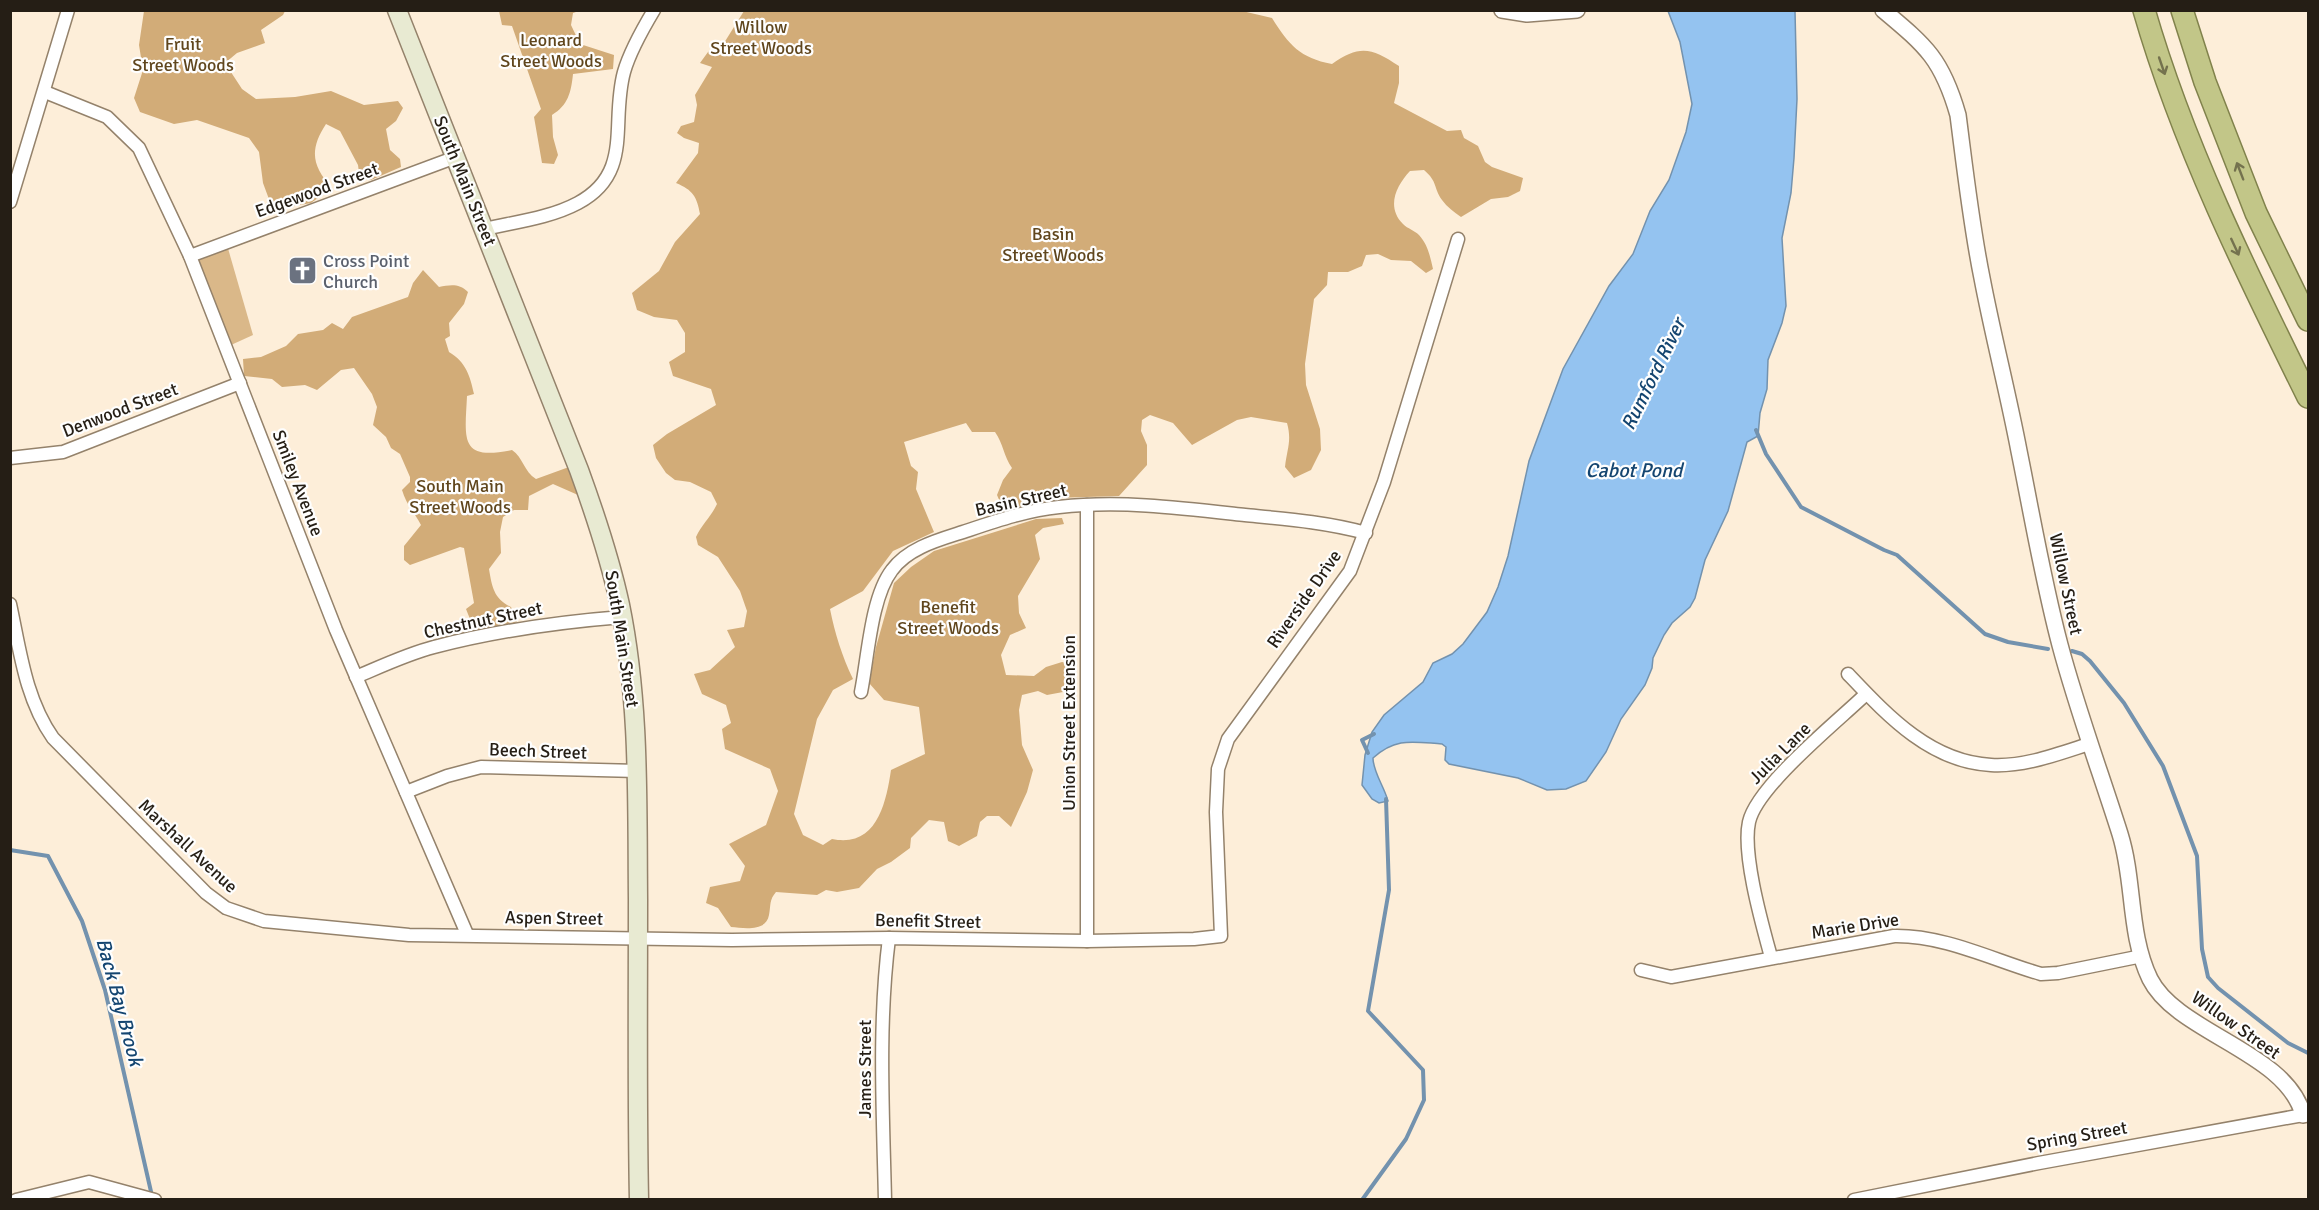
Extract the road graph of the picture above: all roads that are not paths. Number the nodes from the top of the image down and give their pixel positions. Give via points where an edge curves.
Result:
1 (68, 10) edge
2 (397, 10) edge
3 (654, 10) edge
4 (1502, 10) edge
5 (1576, 10) edge
6 (2144, 10) edge
7 (2182, 10) edge
8 (1884, 11) edge
9 (45, 92) junction
10 (456, 158) junction
11 (10, 202) edge
12 (485, 229) junction
13 (1458, 239) dead end
14 (190, 256) junction
15 (2308, 320) edge
16 (240, 382) junction
17 (2308, 397) edge
18 (10, 458) edge
19 (1087, 505) junction
20 (1366, 533) junction
21 (10, 604) edge
22 (622, 617) junction
23 (1848, 674) dead end
24 (356, 677) junction
25 (861, 692) dead end
26 (1866, 694) junction
27 (2089, 744) junction
28 (638, 771) junction
29 (406, 792) junction
30 (467, 934) junction
31 (1217, 937) joint
32 (639, 938) junction
33 (889, 938) junction
34 (1087, 941) junction
35 (2142, 956) junction
36 (1771, 957) junction
37 (1641, 970) dead end
38 (2306, 1115) edge
39 (149, 1198) edge
40 (16, 1200) edge
41 (639, 1200) edge
42 (885, 1200) edge
43 (1854, 1200) edge

1 - 9 street
2 - 10 main road, South Main Street
3 - 12 street via 624,73 616,153 605,183 586,199 556,213
4 - 5 street via 1527,14
6 -> 17 highway via 2215,203
15 -> 7 highway via 2256,213 2205,82
8 - 27 street, Willow Street via 1929,51 1953,97 1980,270 2043,570 2059,643
9 - 11 street
9 - 14 street, Smiley Avenue via 107,117 139,148
10 - 12 main road, South Main Street
10 - 14 street, Edgewood Street
12 - 22 main road, South Main Street via 587,491
13 - 20 street, Riverside Drive
14 - 16 street, Smiley Avenue
16 - 18 street, Denwood Street via 63,452
16 - 24 street, Smiley Avenue
19 - 20 street, Basin Street via 1155,506 1297,519
19 - 25 street, Basin Street via 1028,513 942,539 904,556 882,585
19 - 34 street, Union Street Extension
20 - 31 street, Riverside Drive via 1350,571 1228,739 1218,769 1221,936
21 - 30 street, Marshall Avenue via 29,692 42,723 206,893 226,908 264,921 298,925 410,935
22 - 24 street, Chestnut Street via 574,621 433,647
22 - 28 main road, South Main Street
23 - 26 street
24 - 29 street, Smiley Avenue
26 - 27 street via 1920,742 1954,759 1991,765 2029,761
26 - 36 street, Julia Lane via 1782,773 1756,803 1749,822 1755,895
27 - 35 street, Willow Street via 2124,845 2135,934
28 - 29 street, Beech Street via 481,767
28 - 32 main road, South Main Street
29 - 30 street, Smiley Avenue
30 - 32 street, Aspen Street
31 - 34 street, Benefit Street
32 - 33 street, Benefit Street
32 - 41 main road, South Main Street
33 - 34 street, Benefit Street
33 - 42 street, James Street via 881,1036
35 - 36 street, Marie Drive via 2041,974 1933,940 1894,936
35 - 38 street, Willow Street via 2158,992 2288,1086
36 - 37 street, Marie Drive via 1671,976
38 - 43 street, Spring Street
39 - 40 street via 89,1182

